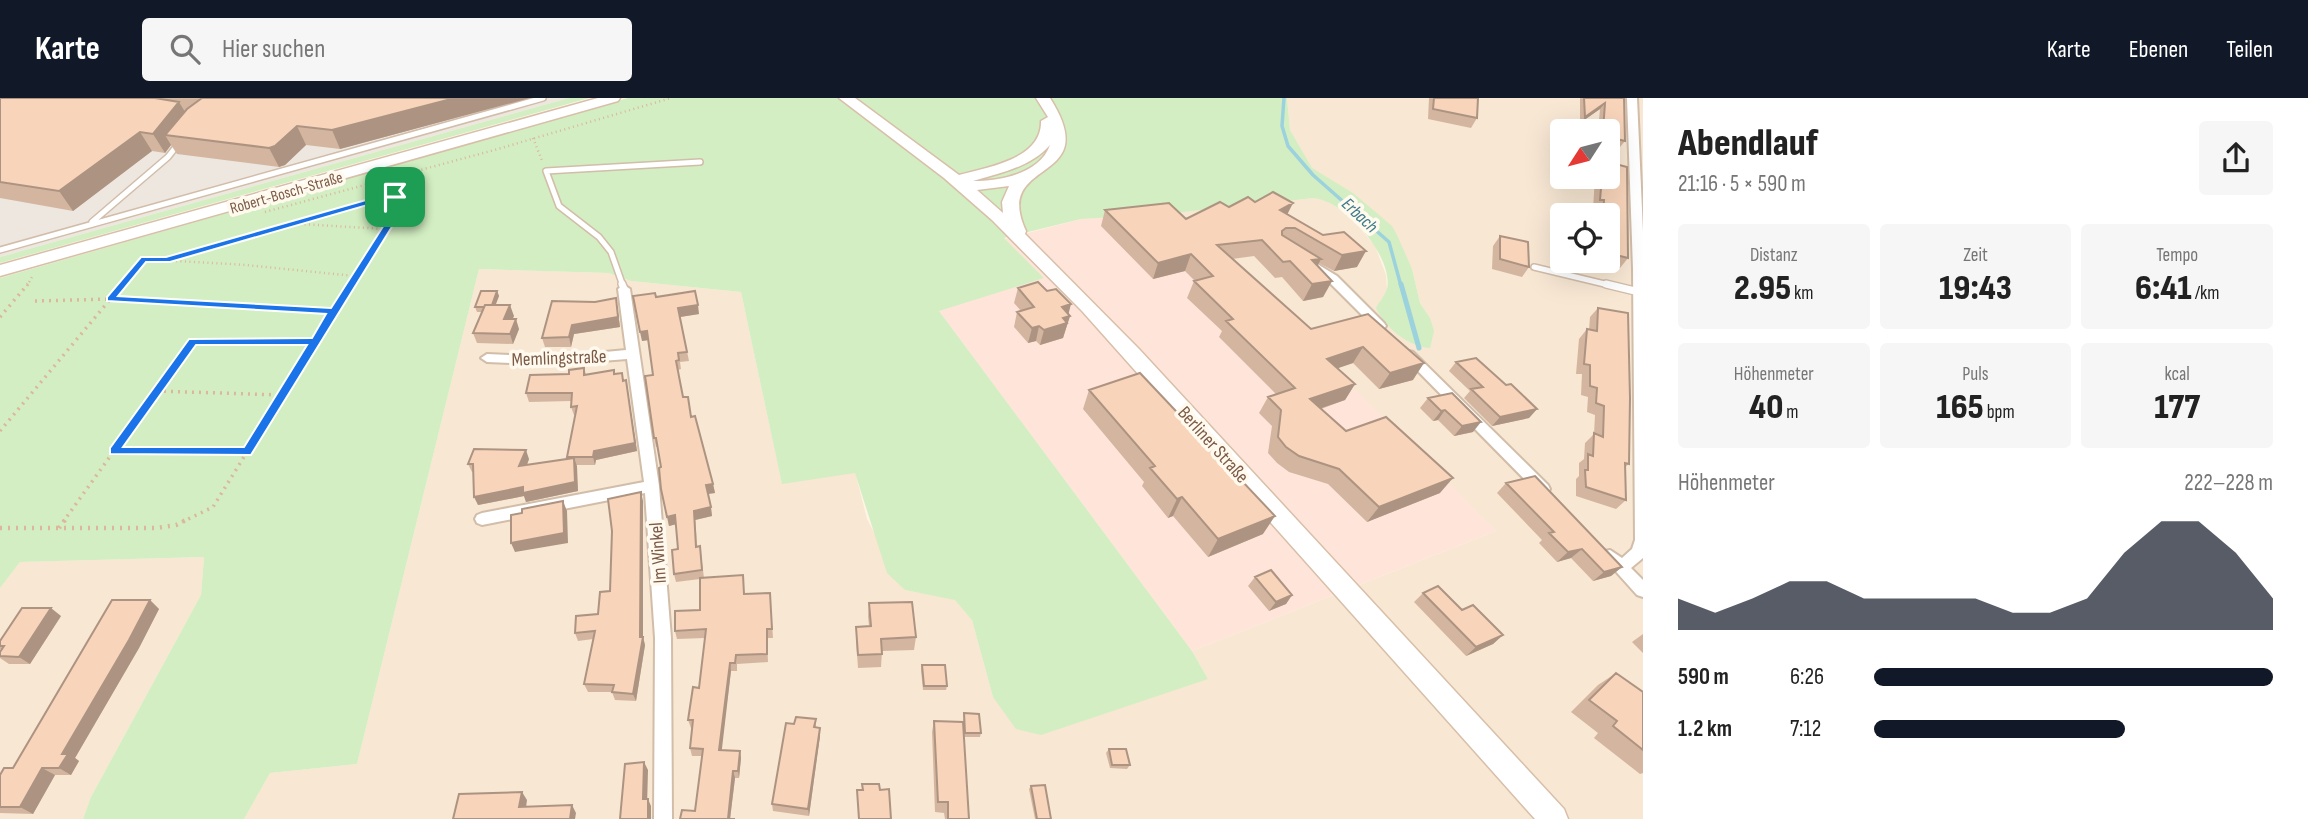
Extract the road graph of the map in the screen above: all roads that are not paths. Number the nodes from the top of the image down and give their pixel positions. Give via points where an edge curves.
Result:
1 (543, 98) edge
2 (612, 98) edge
3 (846, 98) edge
4 (1034, 98) edge
5 (1043, 98) edge
6 (1632, 98) edge
7 (1638, 116) edge
8 (187, 133) edge
9 (700, 162) dead end
10 (1025, 176) junction
11 (961, 183) junction
12 (89, 225) junction
13 (1022, 239) junction
14 (0, 250) edge
15 (1294, 255) edge
16 (1534, 267) dead end
17 (1641, 269) edge
18 (0, 271) edge
19 (624, 289) joint
20 (1639, 292) junction
21 (632, 354) junction
22 (487, 358) dead end
23 (652, 486) junction
24 (1552, 498) edge
25 (482, 519) dead end
26 (1601, 547) edge
27 (1620, 566) junction
28 (1643, 590) edge
29 (663, 819) edge
30 (1554, 819) edge

1 - 12 lane
2 - 18 main road, Robert-Bosch-Straße
3 - 11 main road, Berliner Straße
4 - 11 main road via 1050,130 1048,140 1021,159
5 - 10 main road via 1061,130 1060,145 1053,158
6 - 7 street
7 - 17 street
8 - 12 lane via 168,157
9 - 19 lane via 546,171 559,206 611,252
10 - 11 main road via 989,186
10 - 13 main road via 1008,206
11 - 13 main road, Berliner Straße
12 - 14 lane
13 - 30 main road, Berliner Straße
15 - 24 street via 1333,279
16 - 20 lane
17 - 20 street
19 - 21 street, Im Winkel
20 - 27 street via 1643,540 1640,552
21 - 22 street, Memlingstraße via 552,361
21 - 23 street, Im Winkel
23 - 25 street
23 - 29 street, Im Winkel via 663,638
26 - 27 street
27 - 28 street

